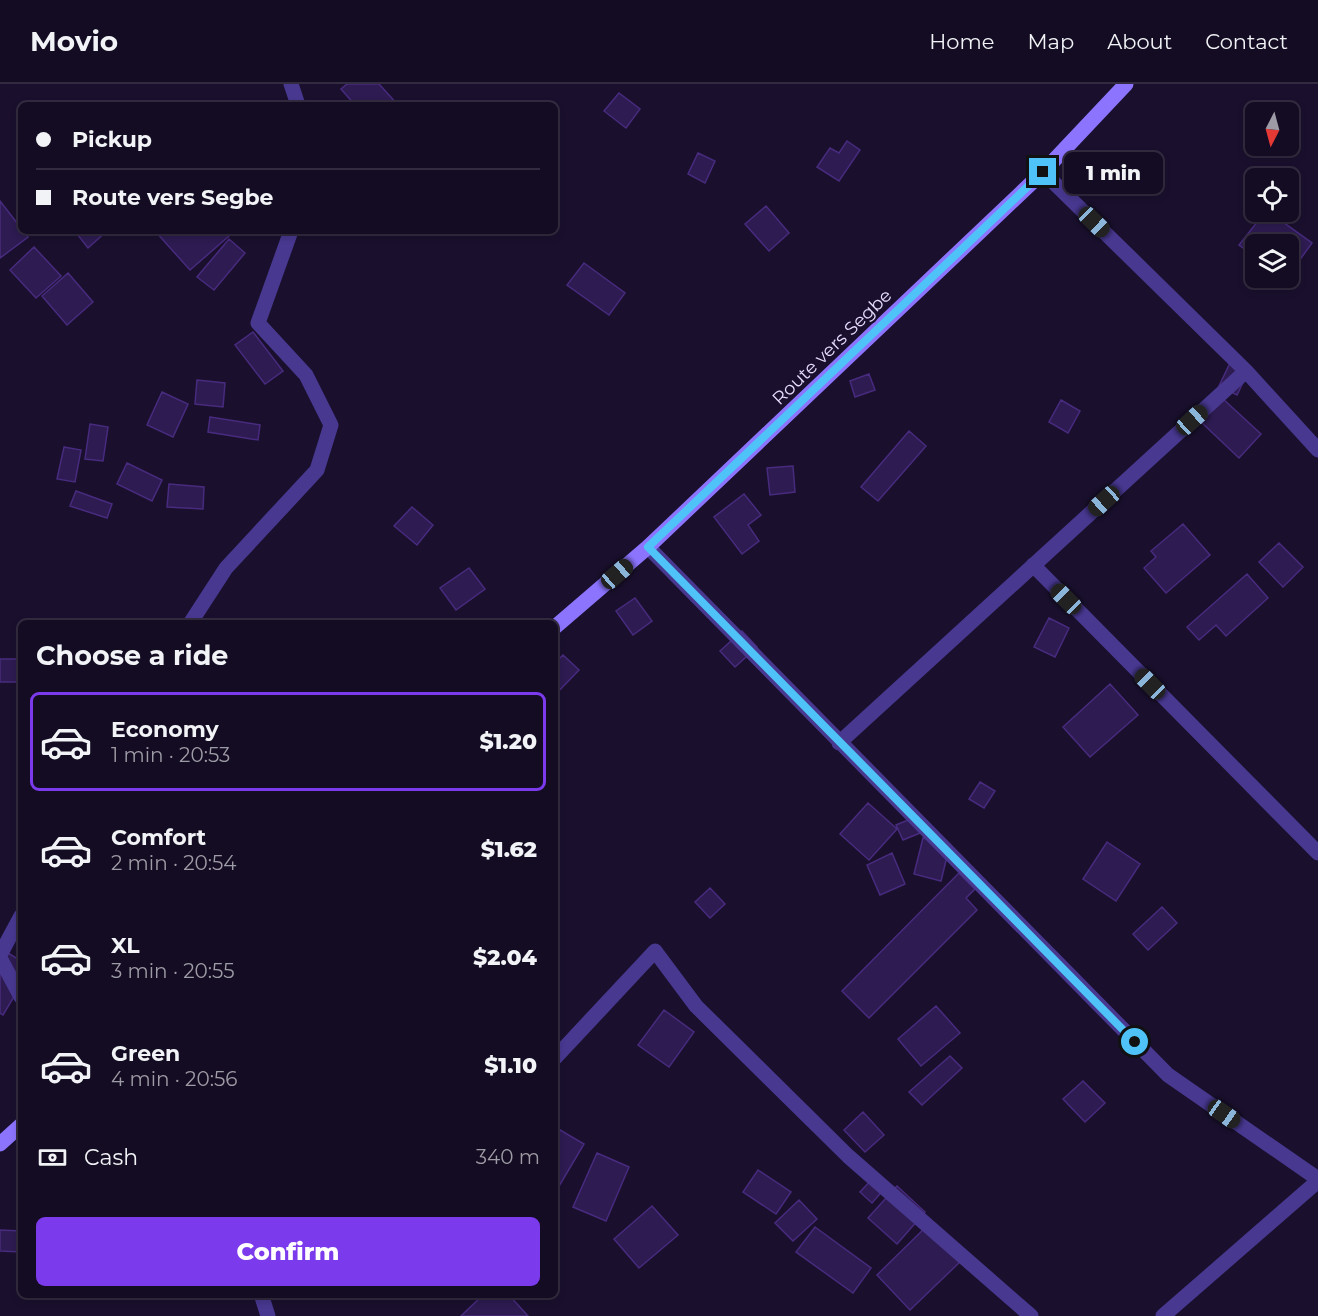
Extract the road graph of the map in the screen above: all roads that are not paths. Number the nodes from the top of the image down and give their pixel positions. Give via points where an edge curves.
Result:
1 (291, 84) edge
2 (1126, 84) edge
3 (297, 102) edge
4 (1043, 172) junction
5 (290, 234) edge
6 (1246, 371) junction
7 (1318, 450) edge
8 (648, 547) junction
9 (1033, 565) junction
10 (191, 620) edge
11 (558, 624) edge
12 (839, 743) junction
13 (1318, 853) edge
14 (18, 922) edge
15 (0, 957) edge
16 (18, 991) edge
17 (558, 1055) edge
18 (18, 1128) edge
19 (0, 1144) edge
20 (1318, 1180) edge
21 (262, 1298) edge
22 (268, 1316) edge
23 (1031, 1316) edge
24 (1163, 1316) edge

1 - 3 street
2 - 4 main road, Route vers Segbe
4 - 6 street
4 - 8 main road, Route vers Segbe
5 - 10 street via 258,323 306,375 331,425 317,470 226,568
6 - 7 street
6 - 9 street
8 - 11 main road, Route vers Segbe
8 - 12 street
9 - 12 street
9 - 13 street
12 - 20 street via 1168,1075
14 - 15 street
15 - 16 street
17 - 23 street via 655,951 696,1006 848,1156
18 - 19 main road
20 - 24 street
21 - 22 street

